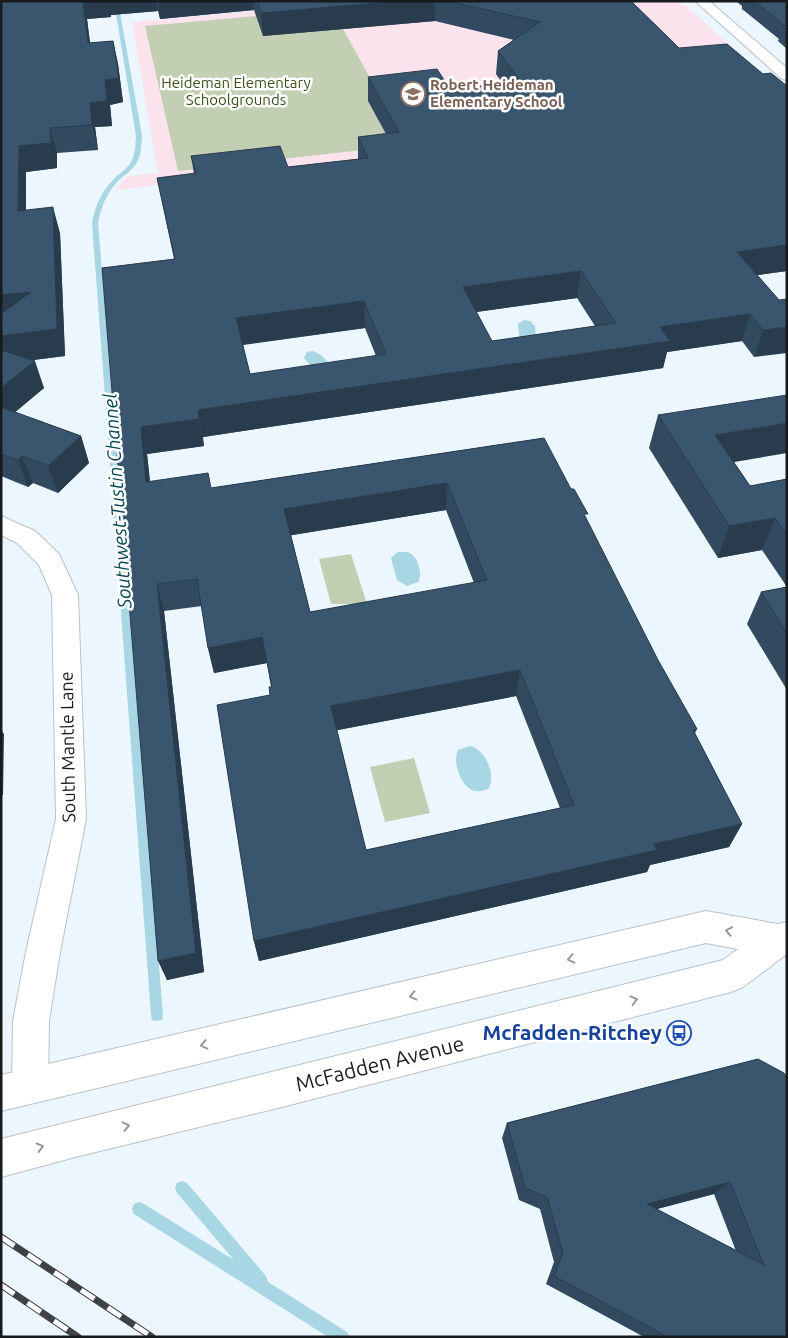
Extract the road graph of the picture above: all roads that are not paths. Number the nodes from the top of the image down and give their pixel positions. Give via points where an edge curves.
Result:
1 (701, 1) edge
2 (787, 76) edge
3 (1, 524) edge
4 (784, 946) edge
5 (16, 1089) edge
6 (1, 1158) edge

1 - 2 main road
3 - 5 main road, South Mantle Lane via 26,537 50,560 65,595 72,819 43,952 29,1056
4 -> 5 main road, McFadden Avenue via 706,926
6 -> 4 main road, McFadden Avenue via 731,975

